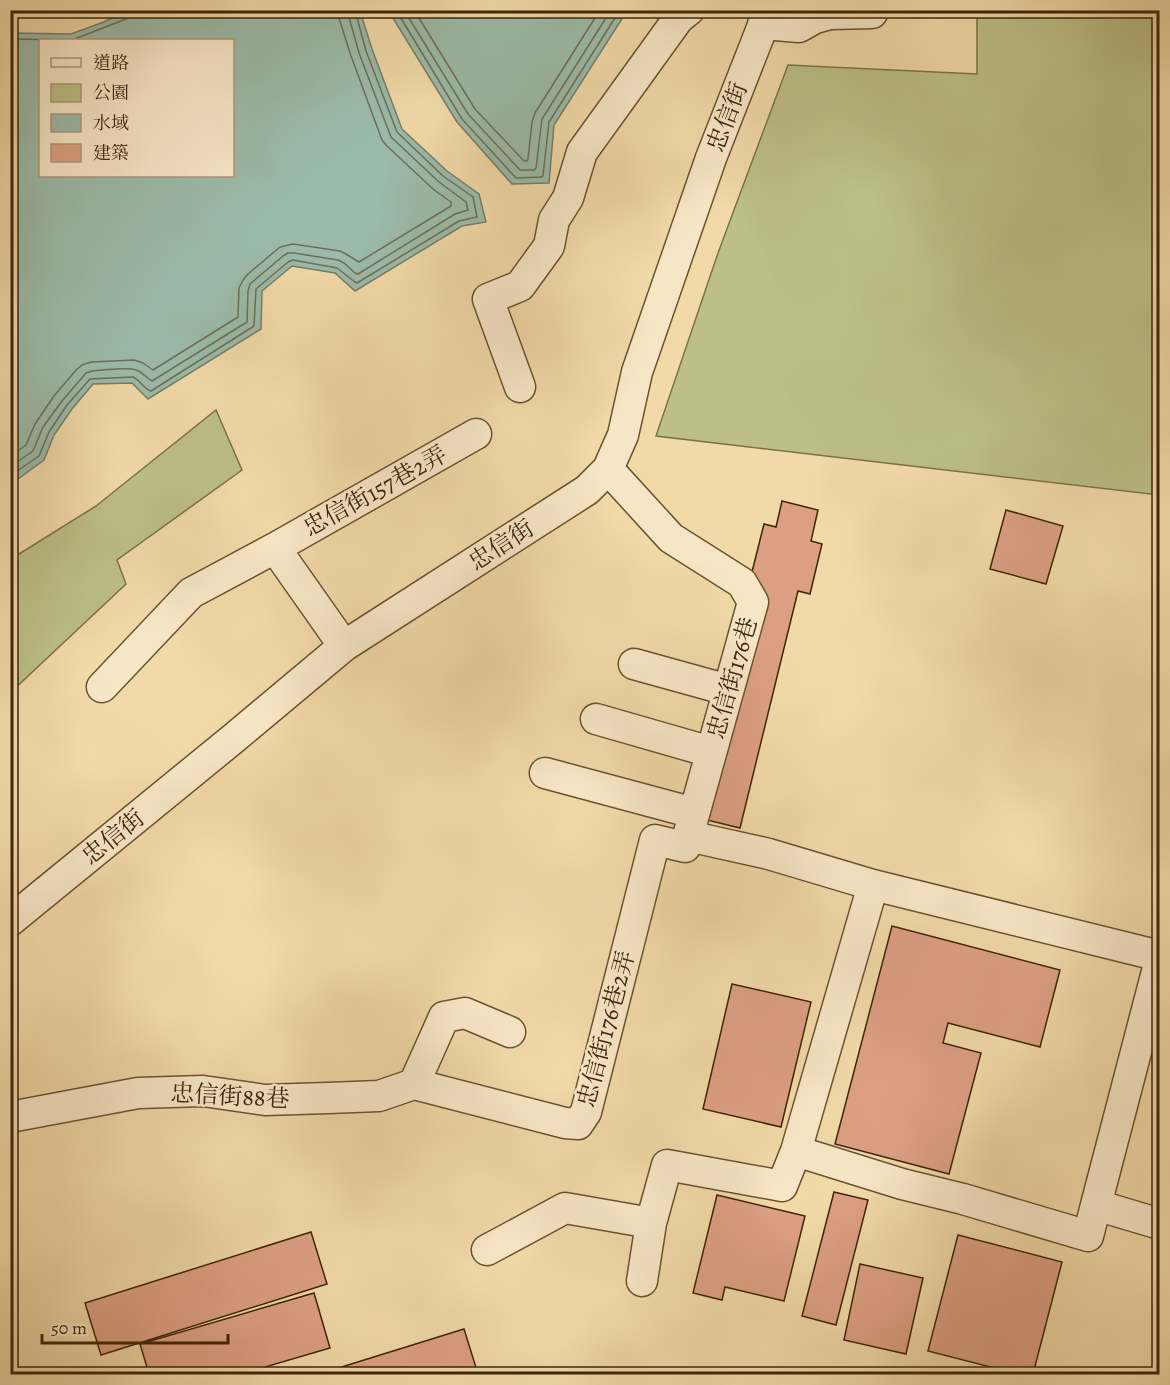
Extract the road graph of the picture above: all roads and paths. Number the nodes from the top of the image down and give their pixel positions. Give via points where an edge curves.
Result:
1 (689, 10) edge
2 (872, 13) dead end
3 (766, 17) edge
4 (520, 387) dead end
5 (476, 434) dead end
6 (608, 469) junction
7 (275, 548) junction
8 (344, 646) junction
9 (634, 664) dead end
10 (102, 687) dead end
11 (728, 690) junction
12 (596, 719) dead end
13 (711, 752) junction
14 (545, 773) dead end
15 (691, 824) junction
16 (873, 885) junction
17 (10, 921) edge
18 (1160, 958) edge
19 (510, 1032) dead end
20 (414, 1084) junction
21 (10, 1117) edge
22 (796, 1151) junction
23 (1096, 1205) junction
24 (651, 1223) junction
25 (1160, 1224) edge
26 (487, 1250) dead end
27 (642, 1281) dead end

1 - 4 street via 678,19 582,152 568,198 554,220 549,246 520,286 488,299
2 - 3 street via 830,14 799,27
3 - 6 street, 忠信街 via 711,158 637,372 623,435
5 - 7 street, 忠信街157巷2弄
6 - 8 street, 忠信街 via 587,490
6 - 11 street, 忠信街176巷 via 671,538 742,583 753,602
7 - 8 street
7 - 10 street, 忠信街157巷2弄 via 191,593
8 - 17 street, 忠信街
9 - 11 street
11 - 13 street, 忠信街176巷
12 - 13 street
13 - 15 street, 忠信街176巷
14 - 15 street
15 - 16 street via 769,855
15 - 20 street, 忠信街176巷2弄 via 685,847 655,840 586,1112 578,1124
16 - 18 street
16 - 22 street
18 - 23 street
19 - 20 street via 465,1013 444,1017
20 - 21 street, 忠信街88巷 via 379,1096 328,1098 265,1100 203,1091 138,1093
22 - 23 street via 1088,1236
22 - 24 street via 782,1186 667,1165
23 - 25 street
24 - 26 street via 565,1208
24 - 27 street

